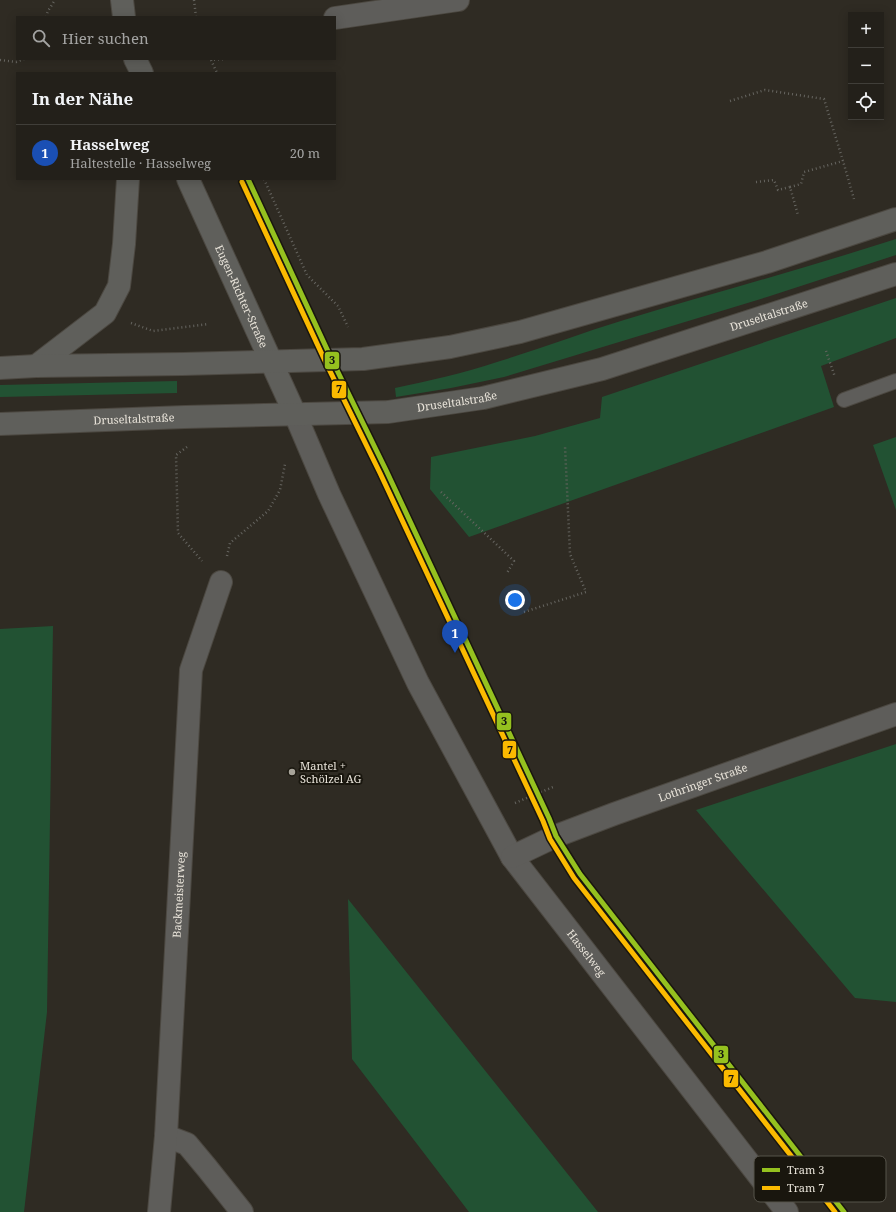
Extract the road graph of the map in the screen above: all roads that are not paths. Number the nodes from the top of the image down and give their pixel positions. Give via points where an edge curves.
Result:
1 (122, 0) edge
2 (458, 0) edge
3 (124, 16) edge
4 (336, 18) edge
5 (125, 60) edge
6 (136, 60) edge
7 (125, 72) edge
8 (142, 72) edge
9 (128, 180) edge
10 (188, 180) edge
11 (896, 219) edge
12 (896, 274) edge
13 (271, 362) junction
14 (36, 366) junction
15 (0, 368) edge
16 (896, 381) edge
17 (844, 400) dead end
18 (295, 414) junction
19 (0, 424) edge
20 (221, 582) road end
21 (896, 714) edge
22 (512, 857) junction
23 (166, 1136) junction
24 (754, 1169) edge
25 (779, 1202) edge
26 (159, 1212) edge
27 (242, 1212) edge
28 (787, 1212) edge

1 - 3 main road
2 - 4 street
5 - 7 main road
6 - 8 main road
9 - 14 main road via 119,286 105,313
10 - 13 main road, Eugen-Richter-Straße
11 - 13 main road via 766,262 520,332 391,356
12 - 18 main road, Druseltalstraße via 602,370 490,396 388,412
13 - 14 main road
13 - 18 main road, Eugen-Richter-Straße
14 - 15 main road
16 - 17 lane
18 - 19 main road, Druseltalstraße
18 - 22 street, Hasselweg via 329,494 418,683
20 - 23 street, Backmeisterweg via 192,670
21 - 22 street, Lothringer Straße via 614,814 556,836
22 - 24 street, Hasselweg
23 - 26 street, Backmeisterweg
23 - 27 street via 187,1144
25 - 28 street, Hasselweg

